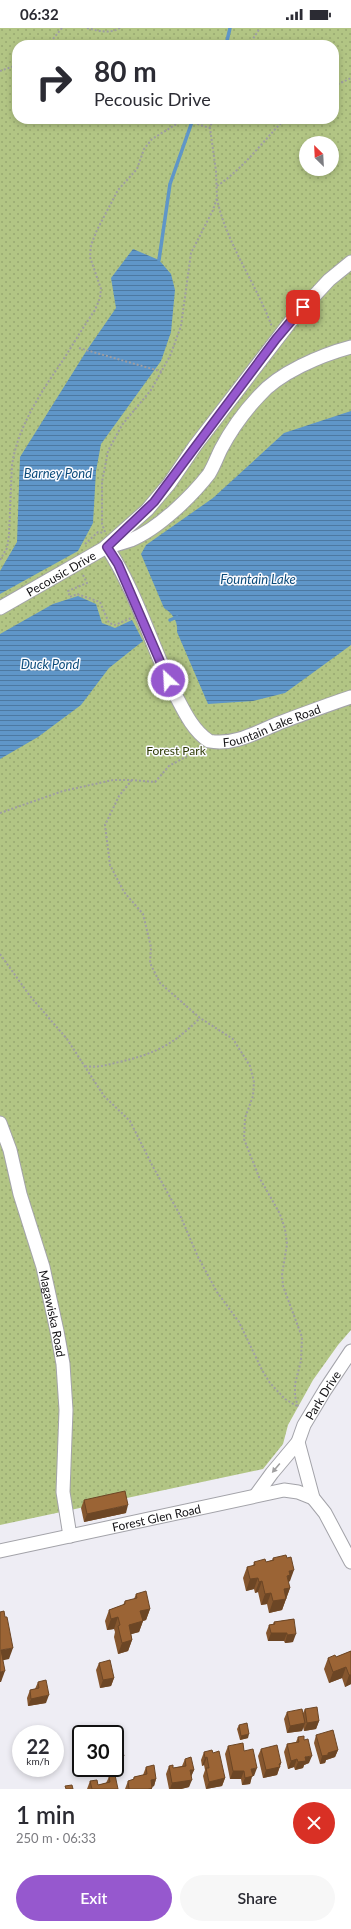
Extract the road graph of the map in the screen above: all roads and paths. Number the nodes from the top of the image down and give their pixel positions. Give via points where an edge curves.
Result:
1 (62, 28) edge
2 (87, 28) edge
3 (120, 28) edge
4 (260, 28) edge
5 (52, 40) edge
6 (252, 40) edge
7 (12, 67) edge
8 (0, 71) edge
9 (351, 78) edge
10 (339, 84) edge
11 (177, 124) edge
12 (198, 124) edge
13 (211, 124) edge
14 (280, 124) edge
15 (210, 128) junction
16 (217, 186) junction
17 (217, 198) junction
18 (351, 262) edge
19 (276, 339) junction
20 (79, 348) dead end
21 (351, 348) edge
22 (163, 372) junction
23 (109, 545) junction
24 (0, 560) edge
25 (78, 565) junction
26 (0, 608) edge
27 (140, 614) junction
28 (351, 697) edge
29 (209, 741) junction
30 (132, 780) junction
31 (0, 813) edge
32 (0, 954) edge
33 (200, 1018) junction
34 (84, 1066) junction
35 (0, 1123) edge
36 (351, 1351) edge
37 (298, 1442) junction
38 (256, 1495) junction
39 (313, 1498) junction
40 (70, 1536) junction
41 (0, 1551) edge
42 (351, 1562) edge

1 - 5 path
2 - 3 path via 106,32
4 - 6 path
7 - 8 path
9 - 10 path
11 - 24 path via 152,139 144,149 137,169 118,190 95,235 90,257 101,289 100,298 95,310 48,380 20,436 12,465 7,548
12 - 15 path
13 - 15 path
14 - 16 path via 234,175
15 - 16 path
16 - 17 path
17 - 19 path via 228,238 256,290
17 - 22 path via 192,253 181,326
18 - 19 street, Pecousic Drive via 316,293
19 - 23 street, Pecousic Drive via 159,496
20 - 22 path
21 - 23 street via 307,363 258,396 236,424 210,472 189,496 131,540
22 - 23 path via 122,425 108,451 102,482 102,524
23 - 25 street, Pecousic Drive
23 - 27 street, Fountain Lake Road
25 - 26 street, Pecousic Drive
25 - 27 path via 87,583 68,591 70,597 78,594 100,602 109,623 115,625
27 - 29 street, Fountain Lake Road via 179,701 194,726
28 - 29 street, Fountain Lake Road via 246,737 224,742
29 - 30 path via 204,747 170,766 155,782
30 - 31 path via 113,780 64,792
30 - 33 path via 119,796 105,825 110,865 124,892 143,914 151,947 150,963 160,983
32 - 34 path via 30,996 55,1023
33 - 34 path via 157,1051 106,1066
33 - 34 path via 233,1039 250,1066 254,1082 253,1096 245,1118 244,1139 259,1177 280,1214 285,1229 287,1244 282,1275 283,1286 302,1337 301,1361 295,1384 298,1407 285,1399 270,1384 238,1322 217,1292 198,1257 180,1215 152,1166 136,1131 123,1112 104,1096
35 - 40 street, Magawiska Road via 41,1261 58,1331 66,1410 63,1492
36 - 37 street, Park Drive via 304,1425
37 -> 38 street, Park Drive
37 - 39 street
38 - 39 street, Forest Glen Road via 284,1490
38 - 40 street, Forest Glen Road
39 - 42 street via 325,1513
40 - 41 street, Forest Glen Road

